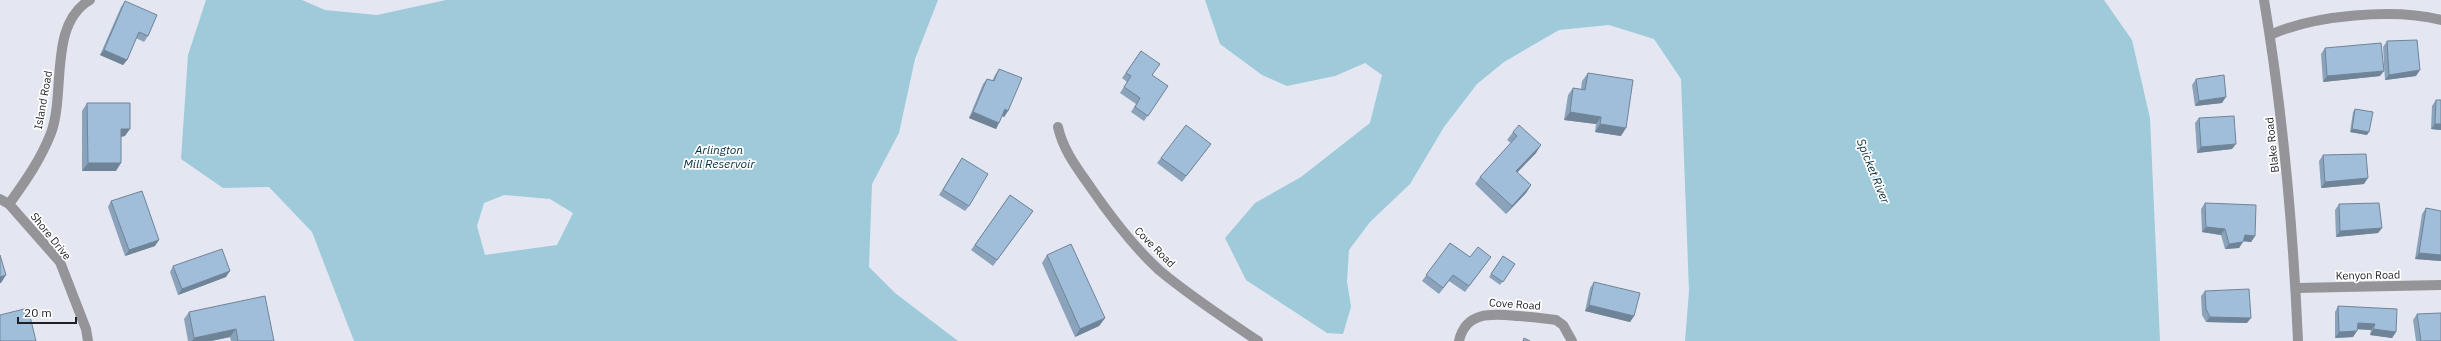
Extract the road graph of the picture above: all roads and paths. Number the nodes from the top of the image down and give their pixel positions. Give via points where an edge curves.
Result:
1 (90, 0) edge
2 (2264, 0) edge
3 (2441, 20) edge
4 (2270, 35) junction
5 (1058, 127) dead end
6 (5, 202) edge
7 (2441, 285) edge
8 (2296, 288) junction
9 (88, 341) edge
10 (1258, 341) edge
11 (1459, 341) edge
12 (1572, 341) edge
13 (2298, 341) edge

1 - 6 street, Island Road via 70,19 63,40 51,132 32,171
2 - 4 street, Blake Road
3 - 4 street via 2396,15 2350,16 2303,24
4 - 8 street, Blake Road via 2289,191
5 - 10 street, Cove Road via 1062,144 1113,220 1159,269
6 - 9 street, Shore Drive via 60,262 86,329
7 - 8 street, Kenyon Road
8 - 13 street, Blake Road
11 - 12 street, Cove Road via 1472,319 1492,313 1556,320 1563,325

